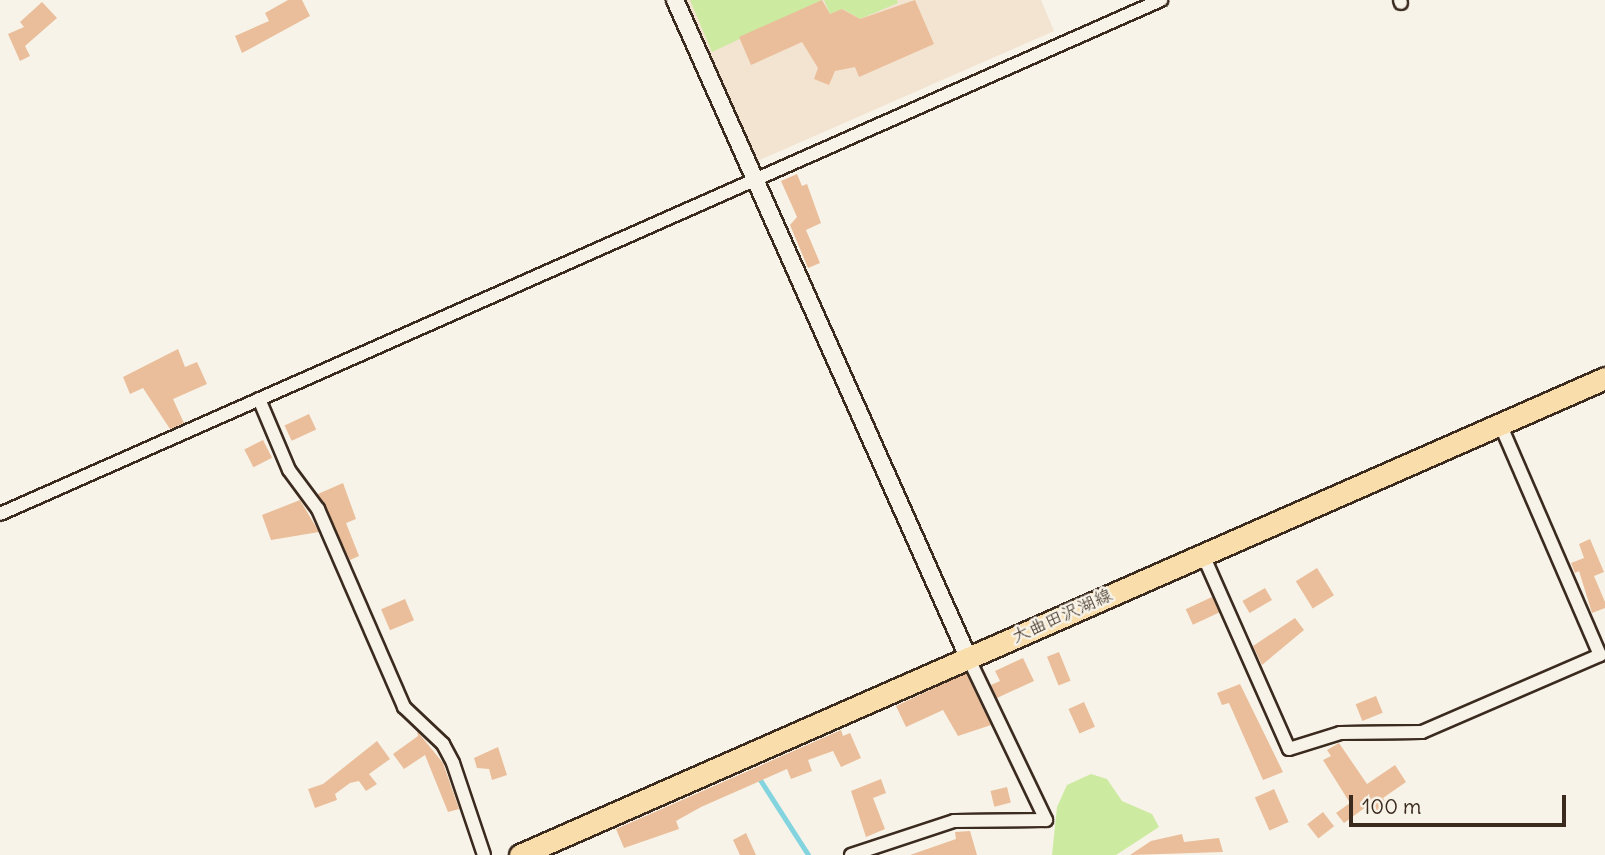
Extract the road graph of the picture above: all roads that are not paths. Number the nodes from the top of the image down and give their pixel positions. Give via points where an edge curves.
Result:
1 (675, 0) edge
2 (1161, 0) edge
3 (755, 178) junction
4 (1605, 378) edge
5 (259, 399) junction
6 (1500, 424) junction
7 (0, 514) edge
8 (1203, 555) junction
9 (1603, 654) edge
10 (968, 657) junction
11 (484, 855) edge
12 (520, 855) edge
13 (851, 855) edge

1 - 3 street
2 - 3 street
3 - 5 street
3 - 10 street
4 - 6 main road, 大曲田沢湖線
5 - 7 street
5 - 11 street via 289,470 318,509 404,707 443,744 453,763
6 - 8 main road, 大曲田沢湖線
6 - 9 street
8 - 9 street via 1289,749 1340,733 1422,732
8 - 10 main road, 大曲田沢湖線
10 - 12 main road, 大曲田沢湖線
10 - 13 street via 1046,820 954,821

